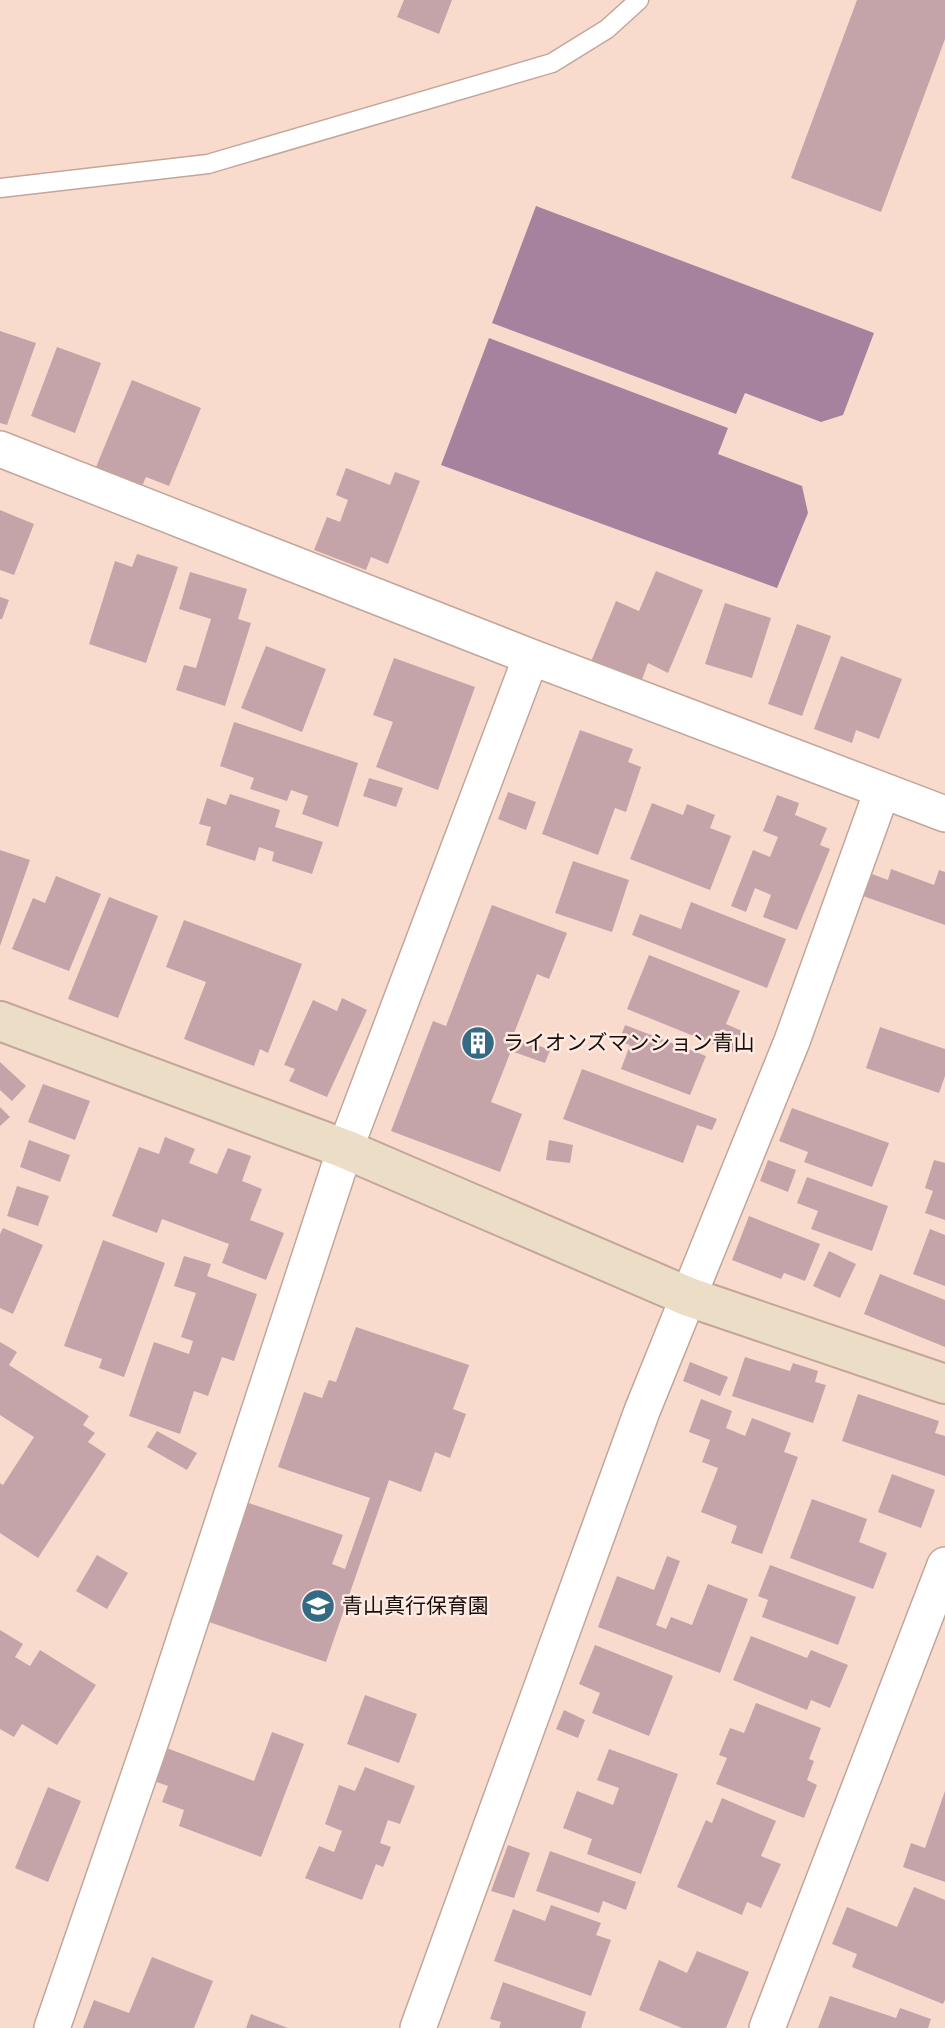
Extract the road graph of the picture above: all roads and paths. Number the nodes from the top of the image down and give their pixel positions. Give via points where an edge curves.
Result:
1 (639, 0) edge
2 (0, 188) edge
3 (0, 449) edge
4 (531, 657) junction
5 (882, 791) junction
6 (945, 814) edge
7 (0, 1021) edge
8 (345, 1149) junction
9 (689, 1297) junction
10 (945, 1384) edge
11 (945, 1565) edge
12 (52, 2028) edge
13 (418, 2028) edge
14 (767, 2028) edge

1 - 2 lane via 607,29 552,64 208,164
3 - 4 street
4 - 5 street
4 - 8 street
5 - 6 street
5 - 9 street via 792,1041
7 - 8 street
8 - 9 street
8 - 12 street
9 - 10 street
9 - 13 street via 642,1411
11 - 14 street

